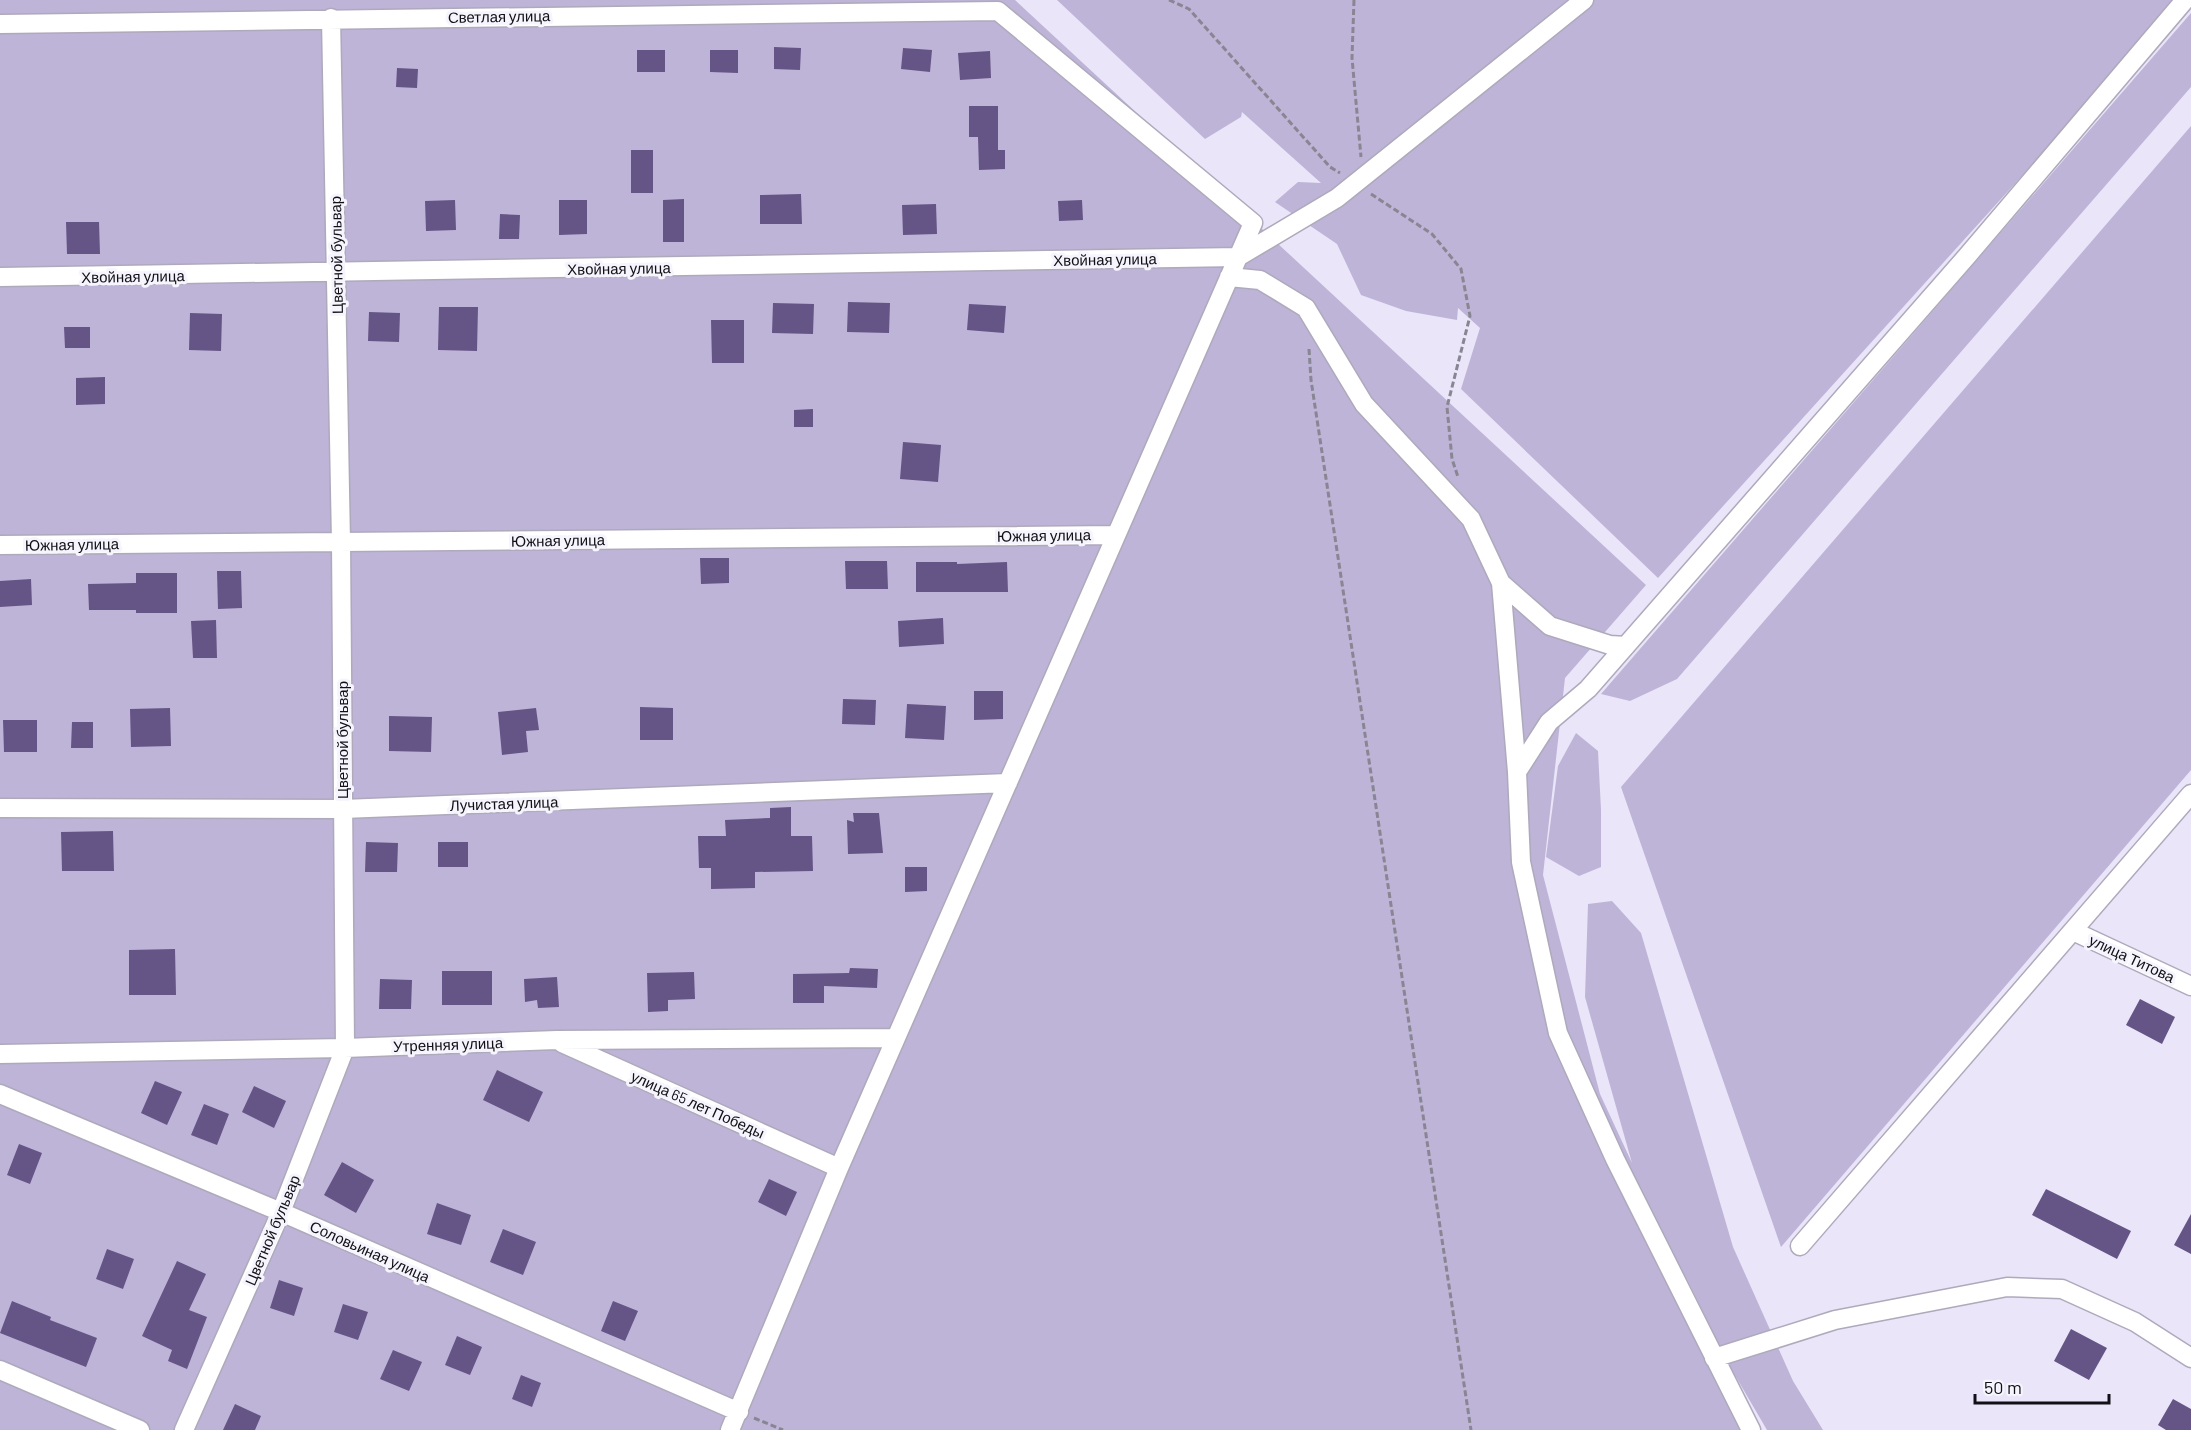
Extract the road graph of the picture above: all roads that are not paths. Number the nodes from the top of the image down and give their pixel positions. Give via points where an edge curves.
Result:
1 (1584, 0) edge
2 (2185, 0) edge
3 (332, 18) junction
4 (0, 24) edge
5 (1238, 257) junction
6 (336, 273) junction
7 (0, 277) edge
8 (1229, 277) junction
9 (1116, 535) junction
10 (341, 542) junction
11 (0, 545) edge
12 (1501, 583) junction
13 (1626, 646) junction
14 (1517, 772) junction
15 (1008, 783) junction
16 (2191, 794) edge
17 (0, 807) edge
18 (343, 809) junction
19 (2073, 931) junction
20 (2191, 986) edge
21 (896, 1038) junction
22 (557, 1040) junction
23 (345, 1048) junction
24 (0, 1054) edge
25 (0, 1094) edge
26 (839, 1168) junction
27 (281, 1212) junction
28 (1800, 1245) dead end
29 (1714, 1358) junction
30 (2191, 1358) edge
31 (0, 1370) edge
32 (739, 1412) junction
33 (140, 1430) edge
34 (184, 1430) edge
35 (730, 1430) edge
36 (1751, 1430) edge

1 - 5 street via 1337,198
2 - 13 street
3 - 4 street, Светлая улица
3 - 5 street, Светлая улица via 998,11 1253,222
3 - 6 street, Цветной бульвар
5 - 6 street, Хвойная улица
5 - 8 street
6 - 7 street, Хвойная улица
6 - 10 street, Цветной бульвар
8 - 9 street
8 - 12 street via 1260,280 1306,308 1364,404 1471,519
9 - 10 street, Южная улица
9 - 15 street
10 - 11 street, Южная улица
10 - 18 street, Цветной бульвар
12 - 13 street via 1550,626 1610,645
12 - 14 street
13 - 14 street via 1588,689 1549,722
14 - 29 street via 1521,862 1558,1033 1615,1160
15 - 18 street, Лучистая улица
15 - 21 street
16 - 19 street
17 - 18 street, Лучистая улица
18 - 23 street, Цветной бульвар
19 - 20 street, улица Титова
19 - 28 street
21 - 22 street, Утренняя улица
21 - 26 street
22 - 23 street, Утренняя улица
22 - 26 street, улица 65 лет Победы
23 - 24 street, Утренняя улица
23 - 27 street, Цветной бульвар
25 - 27 street, Соловьиная улица
26 - 32 street
27 - 32 street, Соловьиная улица
27 - 34 street, Цветной бульвар
29 - 30 street via 1835,1320 2007,1287 2062,1288 2136,1322
29 - 36 street
31 - 33 street
32 - 35 street

